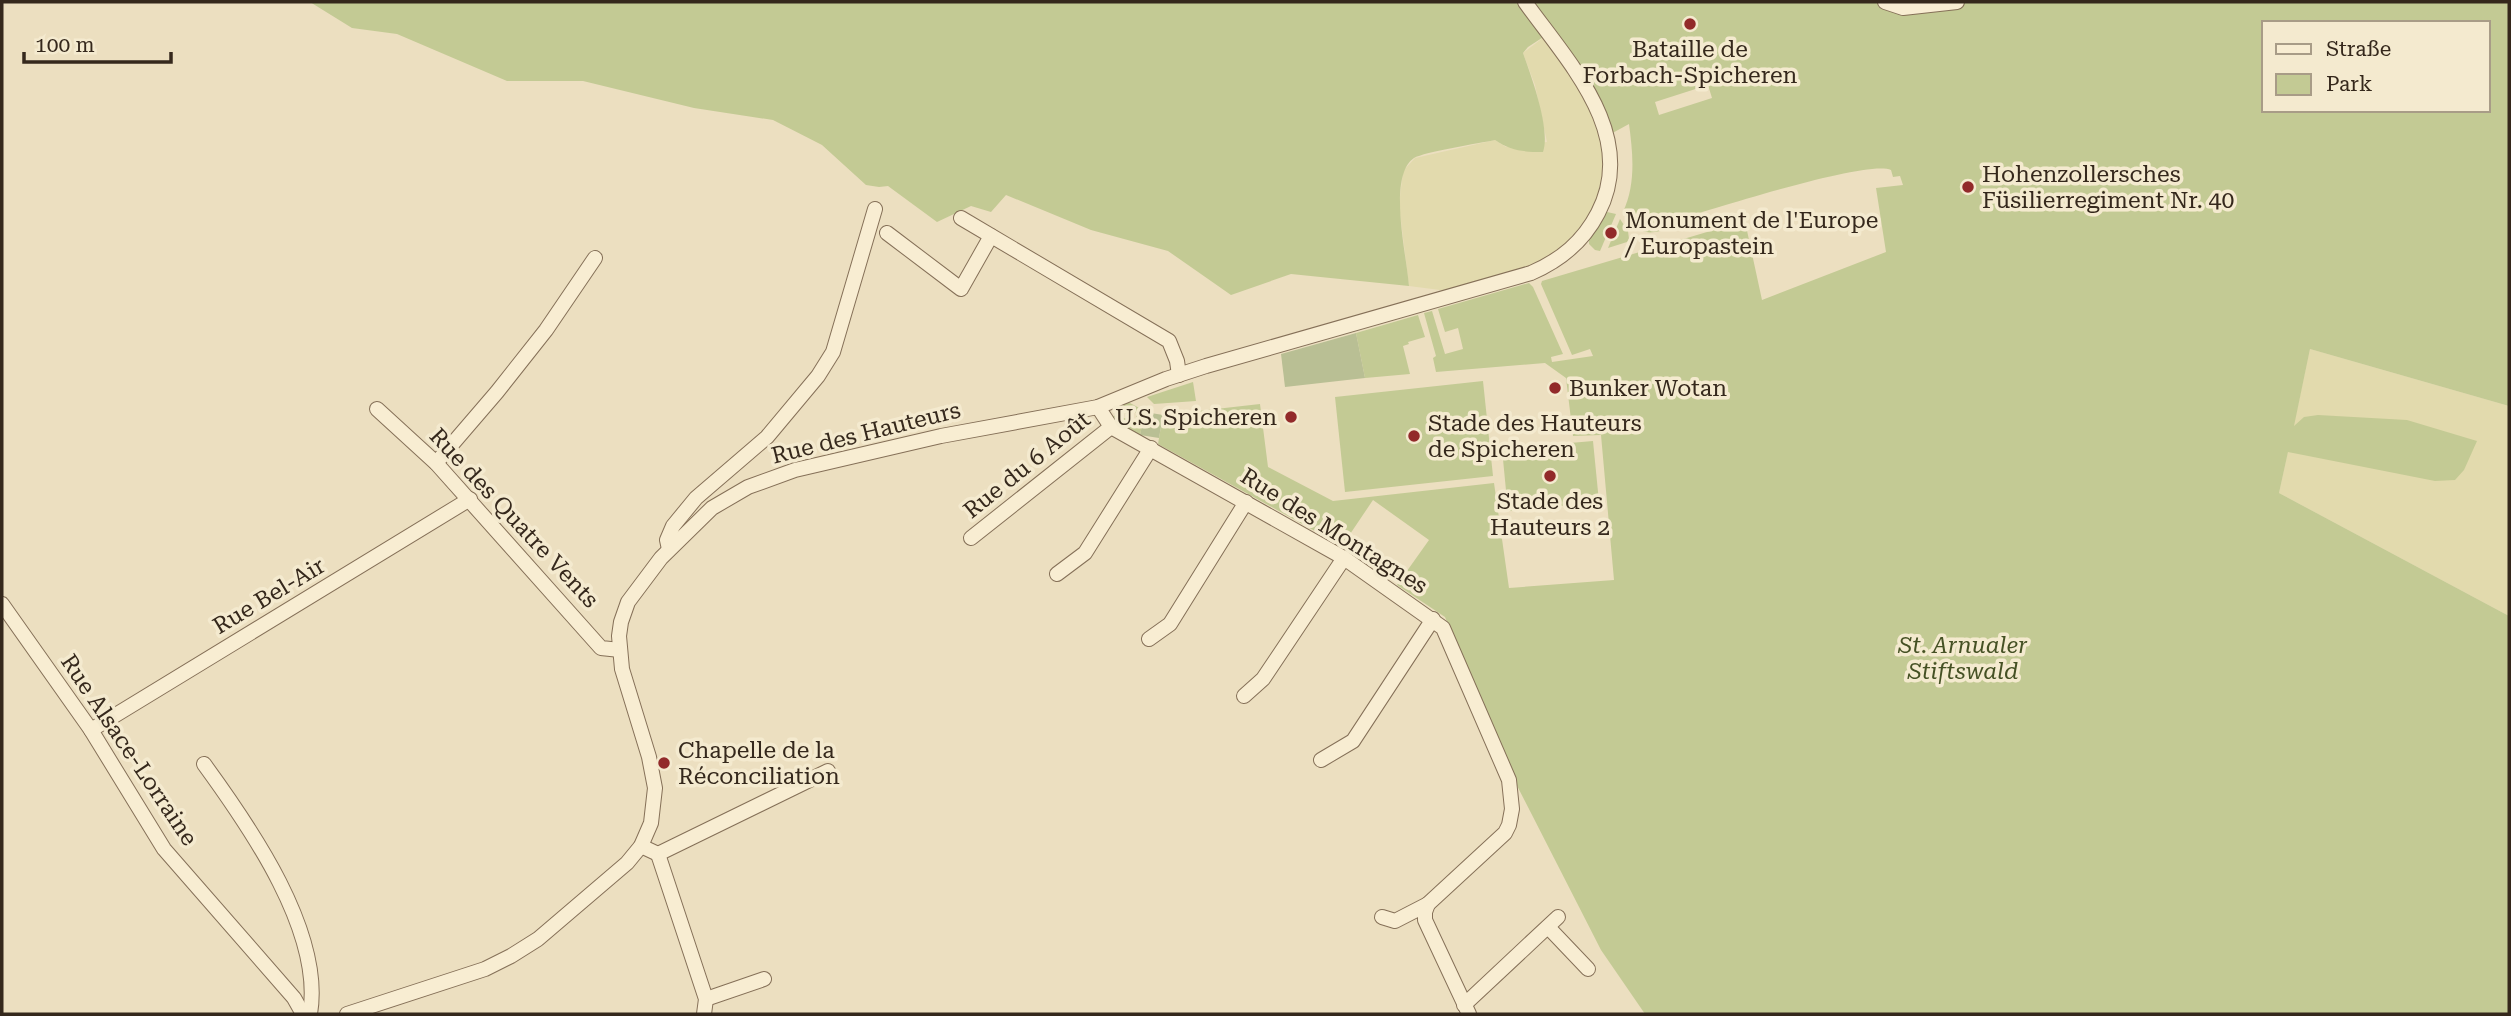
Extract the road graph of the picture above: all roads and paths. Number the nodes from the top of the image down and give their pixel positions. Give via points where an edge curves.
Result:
1 (1525, 2) edge
2 (1885, 2) edge
3 (1957, 2) edge
4 (875, 209) dead end
5 (961, 218) dead end
6 (887, 233) dead end
7 (990, 236) junction
8 (595, 258) dead end
9 (1172, 377) junction
10 (1098, 407) junction
11 (377, 409) dead end
12 (1111, 427) junction
13 (1150, 448) junction
14 (436, 463) junction
15 (470, 499) junction
16 (1246, 502) junction
17 (971, 538) dead end
18 (669, 550) junction
19 (1344, 558) junction
20 (1057, 574) dead end
21 (2, 604) edge
22 (1433, 620) junction
23 (1149, 639) dead end
24 (620, 650) junction
25 (1244, 696) dead end
26 (91, 730) junction
27 (1321, 760) dead end
28 (204, 764) dead end
29 (828, 771) dead end
30 (641, 846) junction
31 (658, 854) junction
32 (1428, 904) junction
33 (1382, 917) dead end
34 (1588, 969) dead end
35 (764, 979) dead end
36 (706, 999) junction
37 (1467, 1010) edge
38 (303, 1014) edge
39 (310, 1014) edge
40 (347, 1014) edge
41 (704, 1014) edge

1 - 9 street, Rue des Hauteurs via 1592,99 1608,136 1611,167 1604,201 1573,248 1531,273
2 - 3 street via 1903,8
4 - 18 street via 833,352 767,437 696,498 673,526 667,540
5 - 7 street
6 - 7 street via 961,289
7 - 9 street via 1169,341 1177,361
8 - 14 street via 546,330
9 - 10 street, Rue des Hauteurs
10 - 12 street, Rue des Montagnes
10 - 18 street, Rue des Hauteurs via 941,436 795,470 748,487 712,508
11 - 14 street, Rue des Quatre Vents
12 - 13 street, Rue des Montagnes
12 - 17 street, Rue du 6 Août
13 - 16 street, Rue des Montagnes
13 - 20 street via 1085,553
14 - 15 street, Rue des Quatre Vents
15 - 24 street, Rue des Quatre Vents via 601,648
15 - 26 street, Rue Bel-Air
16 - 19 street, Rue des Montagnes
16 - 23 street via 1170,624
18 - 24 street, Rue des Hauteurs via 628,602 621,622
19 - 22 street, Rue des Montagnes
19 - 25 street via 1263,679
21 - 26 street, Rue Alsace-Lorraine
22 - 27 street via 1353,741
22 - 32 street, Rue des Montagnes via 1443,628 1509,780 1512,809 1505,833
24 - 30 street, Rue des Hauteurs via 654,788 650,823
26 - 38 street, Rue Alsace-Lorraine via 164,849
28 - 39 street via 239,811 295,917 313,978
29 - 31 street
30 - 31 street
30 - 40 street, Rue des Hauteurs via 538,939 511,956 485,969
31 - 36 street
32 - 33 street via 1395,920
32 - 37 street via 1425,920
34 - 37 street via 1553,922
35 - 36 street
36 - 41 street

